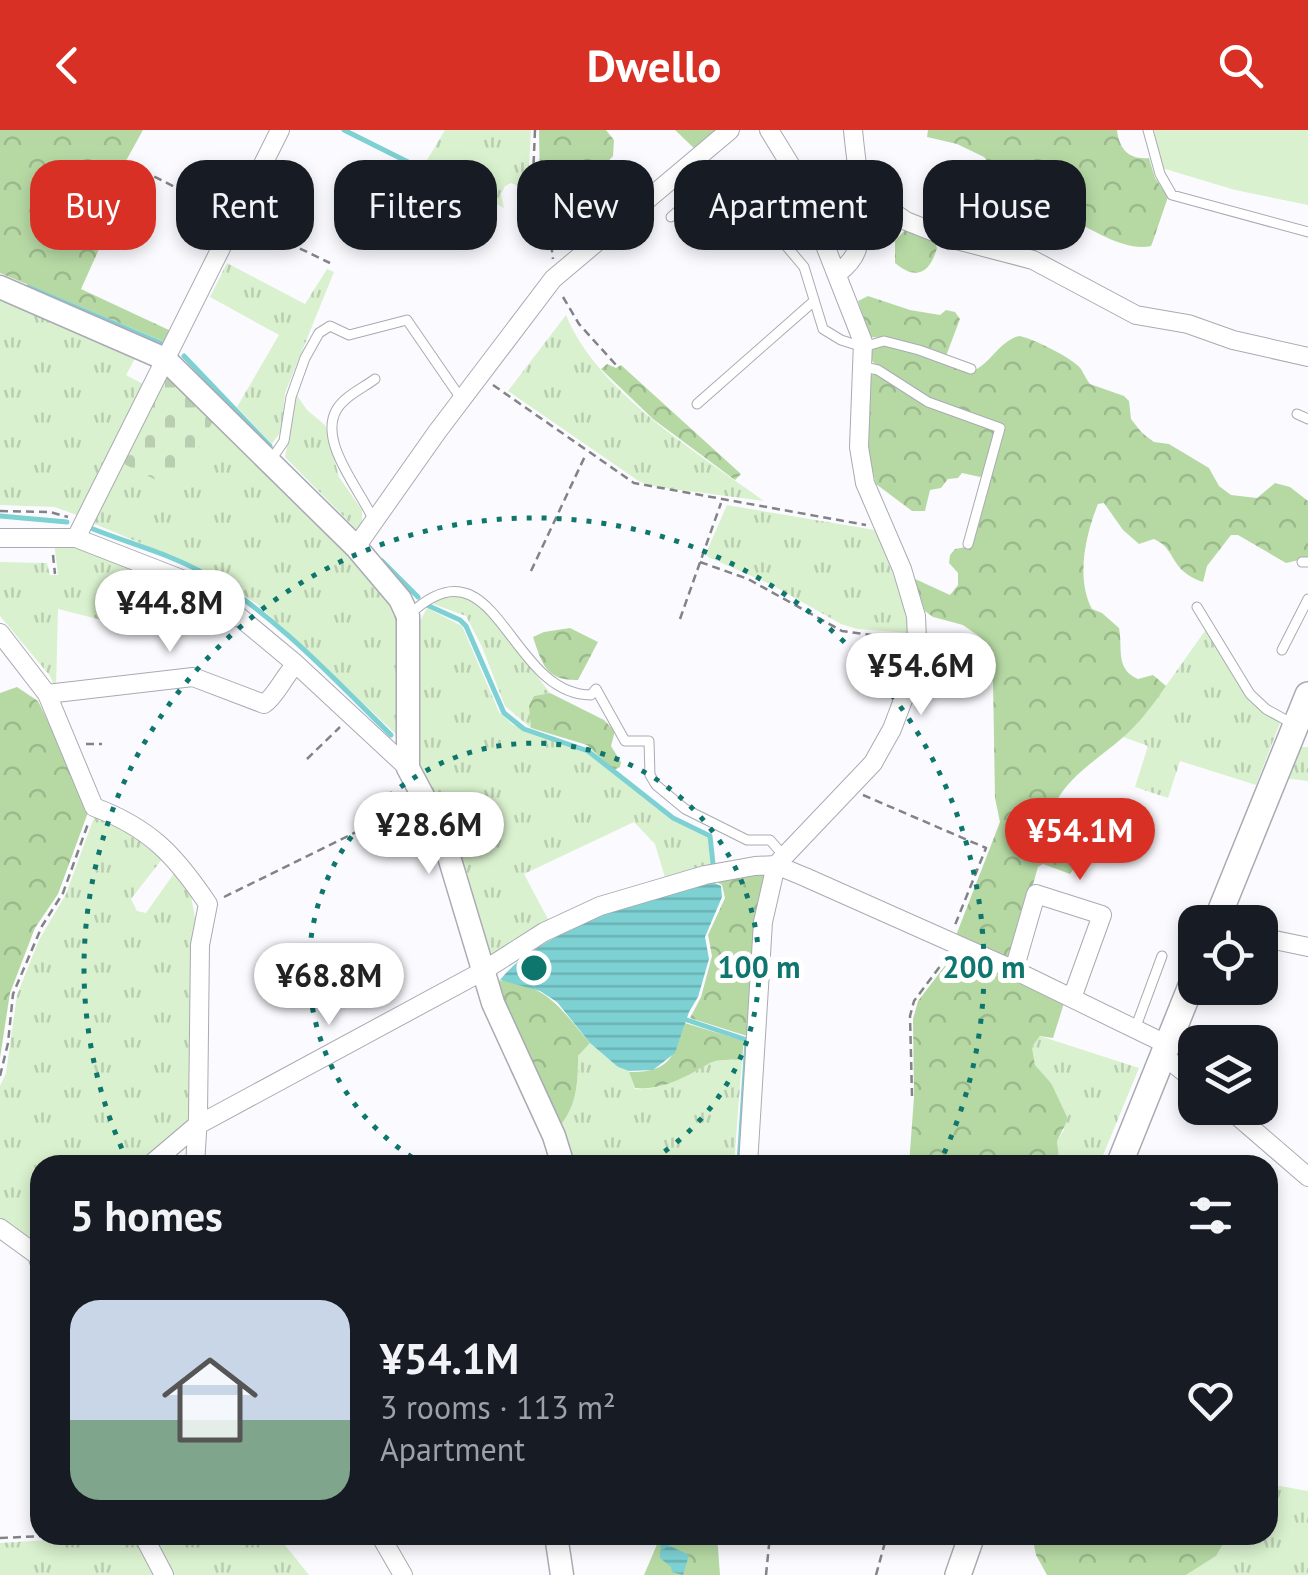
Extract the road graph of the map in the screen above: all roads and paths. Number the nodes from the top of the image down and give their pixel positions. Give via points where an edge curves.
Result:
1 (280, 130) edge
2 (535, 130) edge
3 (730, 130) edge
4 (769, 130) edge
5 (853, 130) edge
6 (1148, 130) edge
7 (787, 160) edge
8 (856, 160) edge
9 (672, 217) dead end
10 (903, 220) edge
11 (1308, 232) edge
12 (828, 250) edge
13 (856, 250) edge
14 (838, 273) junction
15 (554, 277) junction
16 (0, 287) edge
17 (814, 301) junction
18 (863, 347) junction
19 (1308, 357) edge
20 (165, 359) junction
21 (617, 366) dead end
22 (864, 366) junction
23 (971, 370) dead end
24 (480, 376) junction
25 (375, 380) dead end
26 (462, 400) junction
27 (697, 404) dead end
28 (1297, 414) dead end
29 (1308, 420) edge
30 (587, 452) junction
31 (269, 462) junction
32 (721, 502) junction
33 (0, 511) edge
34 (374, 522) junction
35 (882, 528) junction
36 (80, 531) junction
37 (0, 538) edge
38 (52, 538) junction
39 (968, 544) dead end
40 (356, 547) junction
41 (700, 562) junction
42 (532, 571) dead end
43 (55, 574) dead end
44 (1308, 599) edge
45 (1197, 608) dead end
46 (408, 616) junction
47 (680, 620) dead end
48 (0, 633) edge
49 (917, 640) junction
50 (1282, 650) dead end
51 (296, 664) junction
52 (47, 694) junction
53 (1308, 694) edge
54 (352, 716) junction
55 (1298, 732) edge
56 (307, 759) dead end
57 (408, 768) junction
58 (850, 789) junction
59 (424, 798) junction
60 (94, 807) junction
61 (780, 861) junction
62 (208, 904) junction
63 (1223, 905) edge
64 (1278, 940) edge
65 (953, 942) junction
66 (1308, 947) edge
67 (1162, 956) dead end
68 (1014, 970) junction
69 (483, 971) junction
70 (1072, 998) junction
71 (1184, 1005) edge
72 (1134, 1028) junction
73 (1166, 1050) junction
74 (1178, 1063) edge
75 (0, 1076) edge
76 (912, 1096) dead end
77 (1248, 1125) edge
78 (196, 1126) junction
79 (162, 1155) edge
80 (195, 1155) edge
81 (560, 1155) edge
82 (749, 1155) edge
83 (1123, 1155) edge
84 (1308, 1177) edge
85 (0, 1228) edge
86 (30, 1250) edge
87 (30, 1537) edge
88 (0, 1538) edge
89 (148, 1545) edge
90 (386, 1545) edge
91 (558, 1545) edge
92 (769, 1545) edge
93 (884, 1545) edge
94 (968, 1545) edge
95 (164, 1575) edge
96 (403, 1575) edge
97 (562, 1575) edge
98 (766, 1575) edge
99 (876, 1575) edge
100 (958, 1575) edge

1 - 20 street
2 - 15 path via 533,177
3 - 15 street
4 - 7 street
5 - 8 street
6 - 11 lane via 1172,195
9 - 17 lane via 723,170 804,267
10 - 19 street via 1033,260 1136,315
12 - 14 street
13 - 14 street
14 - 18 street
15 - 21 path via 579,324
15 - 24 street
16 - 20 street
17 - 18 lane via 823,329
17 - 27 lane
18 - 22 street
18 - 23 lane via 884,341
20 - 31 street
20 - 36 street
22 - 35 street via 858,447
22 - 39 lane via 928,402 1000,428
24 - 26 street
24 - 30 path
25 - 34 lane via 337,408 332,426 342,466
26 - 31 lane via 407,320 349,336 330,326 305,358 284,441
26 - 34 street
28 - 29 lane
30 - 32 path via 634,484
30 - 42 path
31 - 40 street
32 - 35 path
32 - 41 path
33 - 36 path via 50,512
34 - 40 street
35 - 49 street via 902,570
36 - 38 street
36 - 51 street via 213,595
37 - 38 street
38 - 43 path
40 - 46 street
41 - 47 path
41 - 49 path via 748,579 842,630
44 - 50 lane
45 - 55 lane via 1250,694
46 - 57 street
46 - 61 lane via 448,590 481,599 540,671 580,695 596,689 625,741 649,742 656,784 685,809 747,840 770,840
48 - 52 street
49 - 58 street via 892,729
51 - 52 street via 264,704 193,677
51 - 54 street
52 - 60 street
53 - 55 main road
54 - 56 path
54 - 57 street
55 - 63 main road
57 - 59 street
58 - 61 street
58 - 65 path via 986,848
59 - 62 path
59 - 69 street via 442,830
60 - 62 street via 150,835
60 - 75 path via 63,893 13,994
61 - 65 street
61 - 69 street via 600,906
61 - 82 street via 763,922
62 - 78 street via 200,945
64 - 66 street
65 - 68 street
65 - 76 path via 914,1001 908,1034
67 - 72 lane
68 - 70 street
68 - 70 street via 1036,894 1102,915
69 - 78 street
69 - 81 street
70 - 72 street
71 - 73 main road
72 - 73 street
73 - 74 street
73 - 83 main road
77 - 84 street
78 - 79 street
78 - 80 street
85 - 86 street
87 - 88 path
89 - 95 street
90 - 96 street
91 - 97 street
92 - 98 path
93 - 99 path
94 - 100 main road

